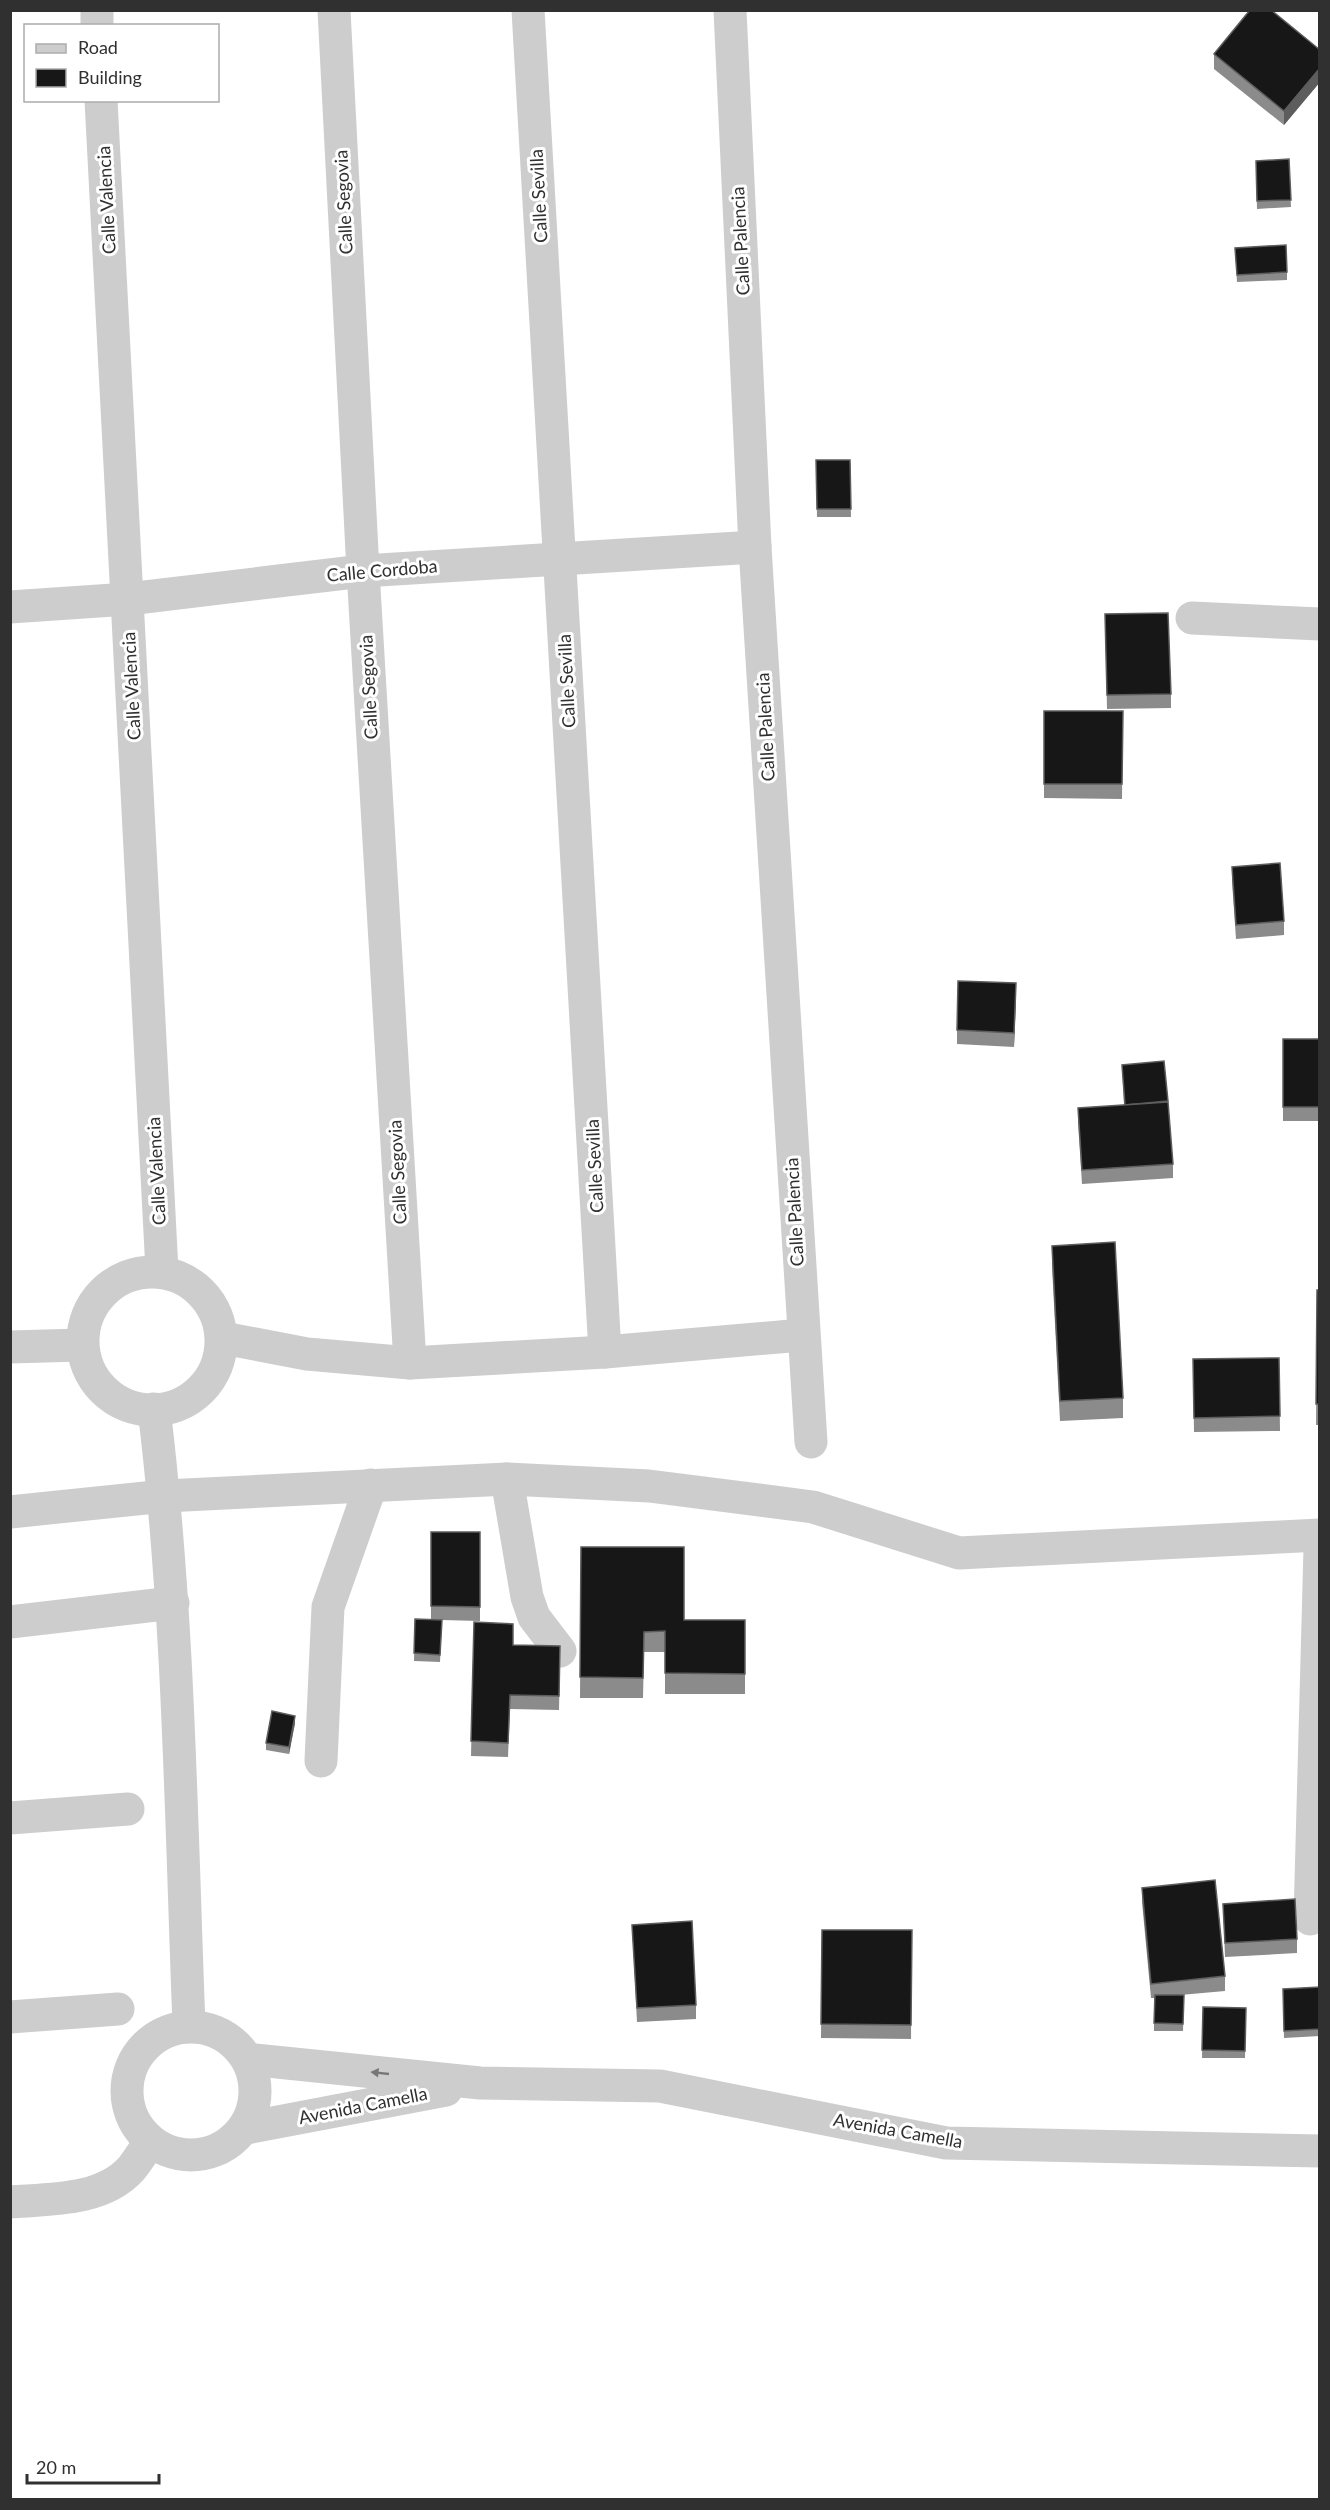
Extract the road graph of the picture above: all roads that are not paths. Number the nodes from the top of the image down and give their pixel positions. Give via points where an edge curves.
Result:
1 (334, 10) edge
2 (528, 10) edge
3 (730, 10) edge
4 (101, 102) edge
5 (755, 547) junction
6 (561, 559) junction
7 (363, 571) junction
8 (128, 599) junction
9 (10, 607) edge
10 (1192, 618) dead end
11 (1320, 624) edge
12 (162, 1271) junction
13 (802, 1335) junction
14 (223, 1338) junction
15 (81, 1345) junction
16 (10, 1347) edge
17 (605, 1352) junction
18 (410, 1363) junction
19 (154, 1409) junction
20 (811, 1442) dead end
21 (507, 1479) junction
22 (371, 1485) junction
23 (165, 1496) junction
24 (10, 1512) edge
25 (1320, 1535) edge
26 (1320, 1548) edge
27 (173, 1603) junction
28 (10, 1622) edge
29 (560, 1651) edge
30 (321, 1761) dead end
31 (129, 1809) dead end
32 (10, 1818) edge
33 (1310, 1919) dead end
34 (118, 2009) dead end
35 (10, 2017) edge
36 (189, 2026) junction
37 (247, 2059) junction
38 (480, 2084) junction
39 (246, 2128) junction
40 (150, 2142) junction
41 (1320, 2151) edge
42 (10, 2202) edge

1 - 7 street, Calle Segovia
2 - 6 street, Calle Sevilla
3 - 5 street, Calle Palencia
4 - 8 street, Calle Valencia
5 - 6 street, Calle Cordoba
5 - 13 street, Calle Palencia
6 - 7 street, Calle Cordoba
6 - 17 street, Calle Sevilla
7 - 8 street, Calle Cordoba
7 - 18 street, Calle Segovia
8 - 9 street, Calle Cordoba
8 - 12 street, Calle Valencia
10 - 11 street
12 - 14 street via 192,1283 214,1307
12 - 15 street via 134,1273 109,1285 91,1307
13 - 17 street
13 - 20 street, Calle Palencia
14 - 18 street via 307,1354
14 - 19 street via 218,1364 206,1387 185,1404
15 - 16 street
15 - 19 street via 86,1365 103,1392 129,1408
17 - 18 street
19 - 23 street
21 - 22 street
21 - 25 street via 649,1486 813,1507 959,1553
21 - 29 street via 527,1597 534,1617
22 - 23 street
22 - 30 street via 328,1606
23 - 24 street
23 - 27 street
26 - 33 street
27 - 28 street
27 - 36 street
31 - 32 street
34 - 35 street
36 - 37 street via 213,2030 232,2041
36 - 40 street via 165,2032 143,2047 130,2070 126,2096 133,2121
38 -> 37 street, Avenida Camella
37 - 39 street via 256,2094
38 - 39 street, Avenida Camella
38 - 41 street, Avenida Camella via 660,2086 946,2143
39 - 40 street via 224,2147 199,2156 173,2153
40 - 42 street via 130,2170 104,2188 69,2197

